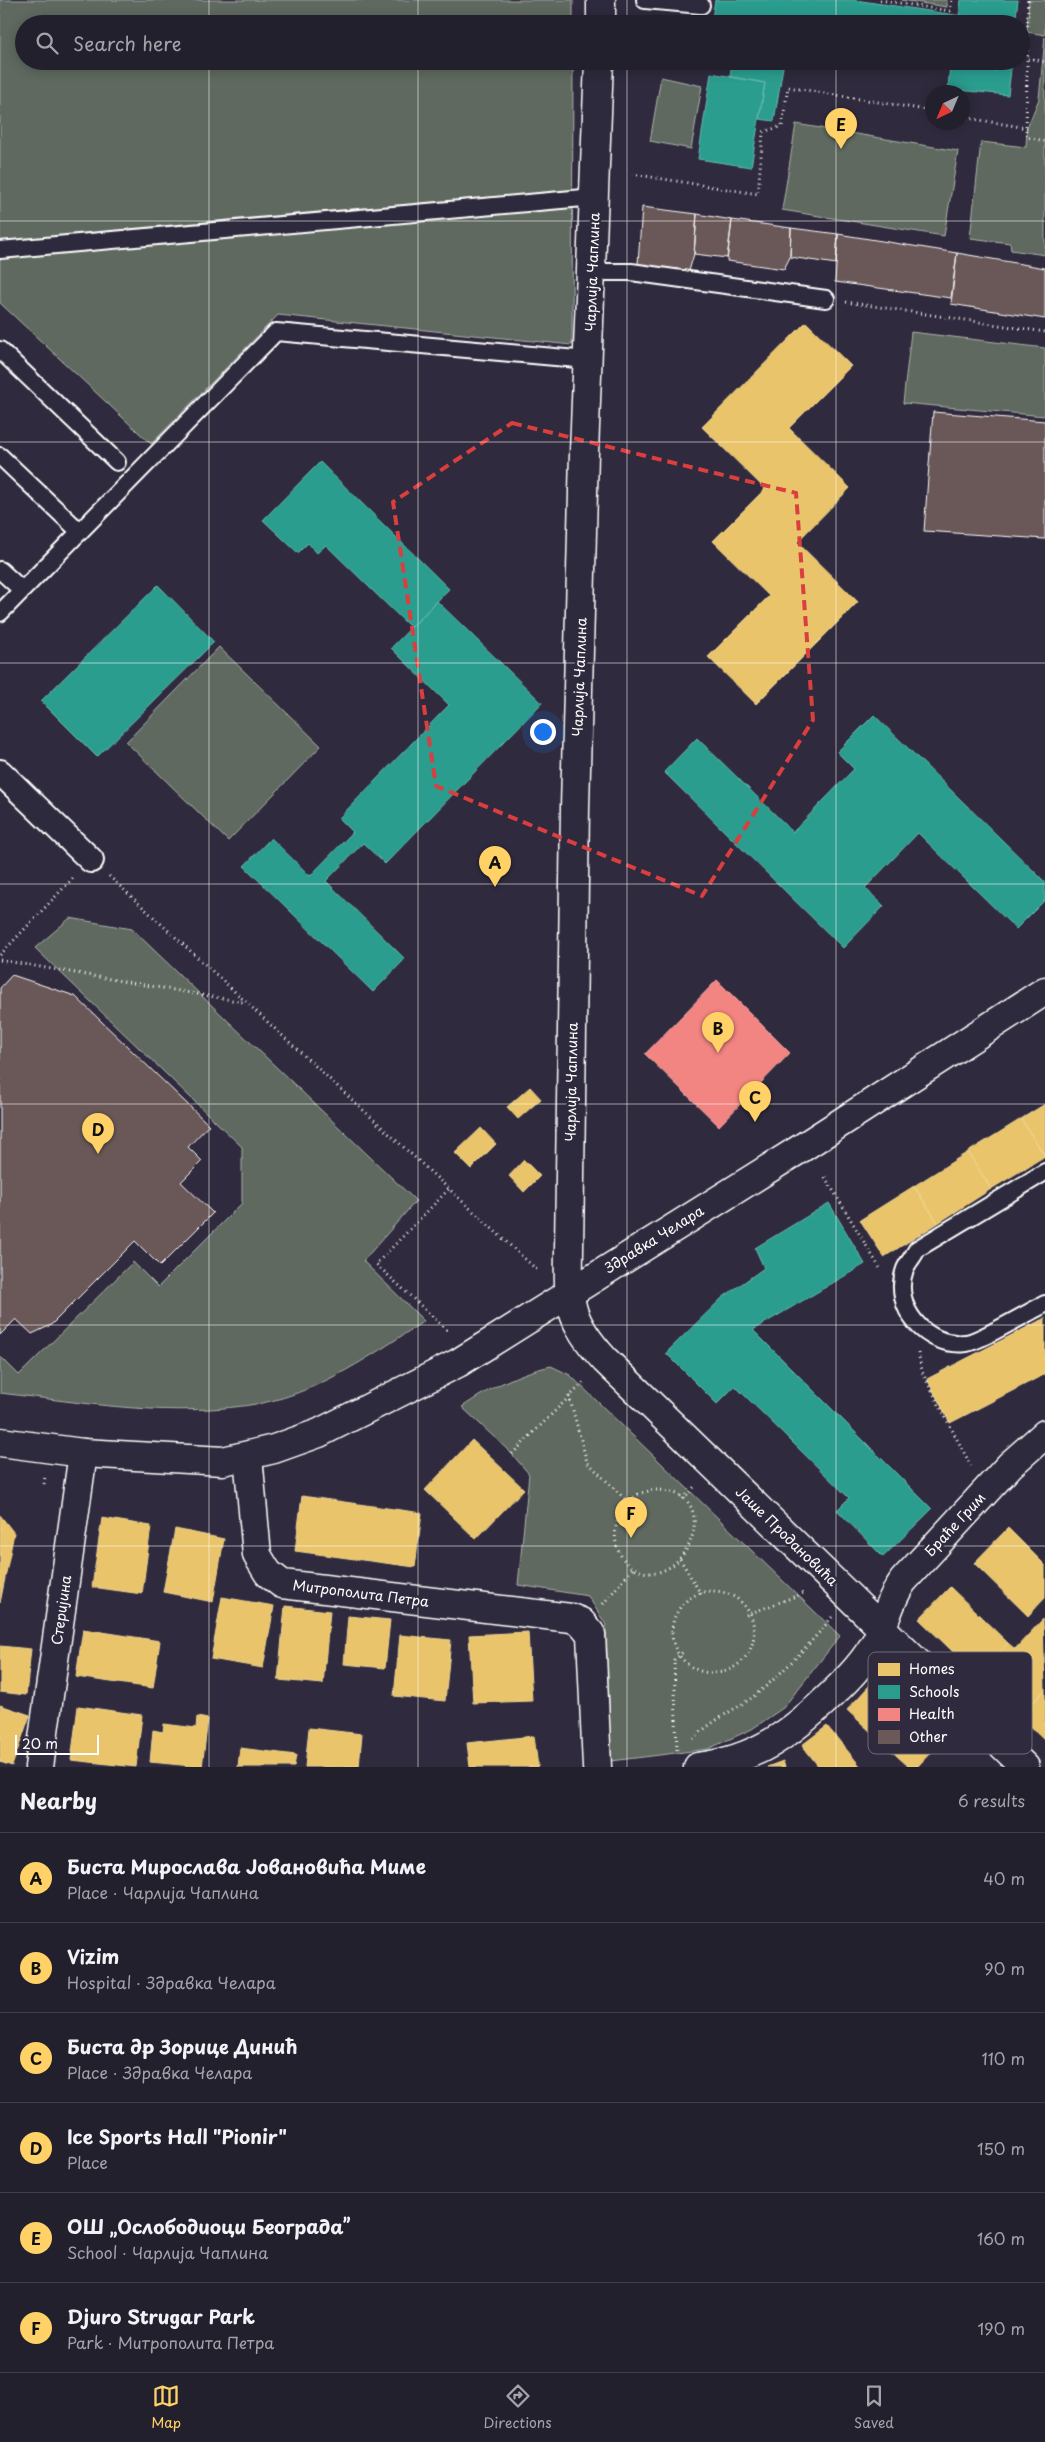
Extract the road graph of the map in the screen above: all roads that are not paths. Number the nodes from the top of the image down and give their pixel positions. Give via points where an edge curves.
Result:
1 (602, 0) edge
2 (645, 0) edge
3 (701, 5) dead end
4 (601, 15) edge
5 (600, 70) edge
6 (595, 197) junction
7 (0, 250) edge
8 (592, 272) junction
9 (826, 299) road end
10 (0, 350) edge
11 (588, 360) junction
12 (0, 456) edge
13 (117, 462) dead end
14 (80, 532) junction
15 (0, 570) edge
16 (22, 590) junction
17 (0, 613) edge
18 (0, 772) edge
19 (91, 860) road end
20 (1045, 991) edge
21 (1045, 1172) edge
22 (568, 1292) junction
23 (1045, 1304) edge
24 (1045, 1434) edge
25 (0, 1442) edge
26 (83, 1453) junction
27 (248, 1456) junction
28 (882, 1626) junction
29 (908, 1652) edge
30 (1012, 1754) edge
31 (691, 1757) edge
32 (39, 1767) edge
33 (598, 1767) edge
34 (1025, 1767) edge

1 - 4 street
2 - 3 lane
5 - 6 street, Чарлија Чаплина
6 - 7 lane
6 - 8 street, Чарлија Чаплина
8 - 9 lane via 631,272
8 - 11 street, Чарлија Чаплина
10 - 13 lane
11 - 14 lane via 276,332
11 - 22 street, Чарлија Чаплина via 575,808
12 - 14 lane
14 - 16 lane
15 - 16 lane
16 - 17 lane
18 - 19 street
20 - 22 street, Здравка Челара via 800,1149
21 - 23 lane via 917,1249 905,1269 902,1292 909,1315 924,1333 945,1343 968,1344
22 - 27 street, Здравка Челара via 458,1363 352,1418 298,1442
22 - 28 street, Јаше Продановића via 571,1309 582,1333 605,1360
24 - 28 street, Браће Грим via 1010,1465 903,1581
25 - 26 street
26 - 27 street via 214,1461
26 - 32 street, Стеријина
27 - 33 street, Митрополита Петра via 256,1555 268,1573 282,1584 571,1618 585,1625 593,1643
28 - 29 street, Јаше Продановића
28 - 31 street via 871,1648 844,1682 783,1738 737,1759
30 - 34 street, Јаше Продановића

